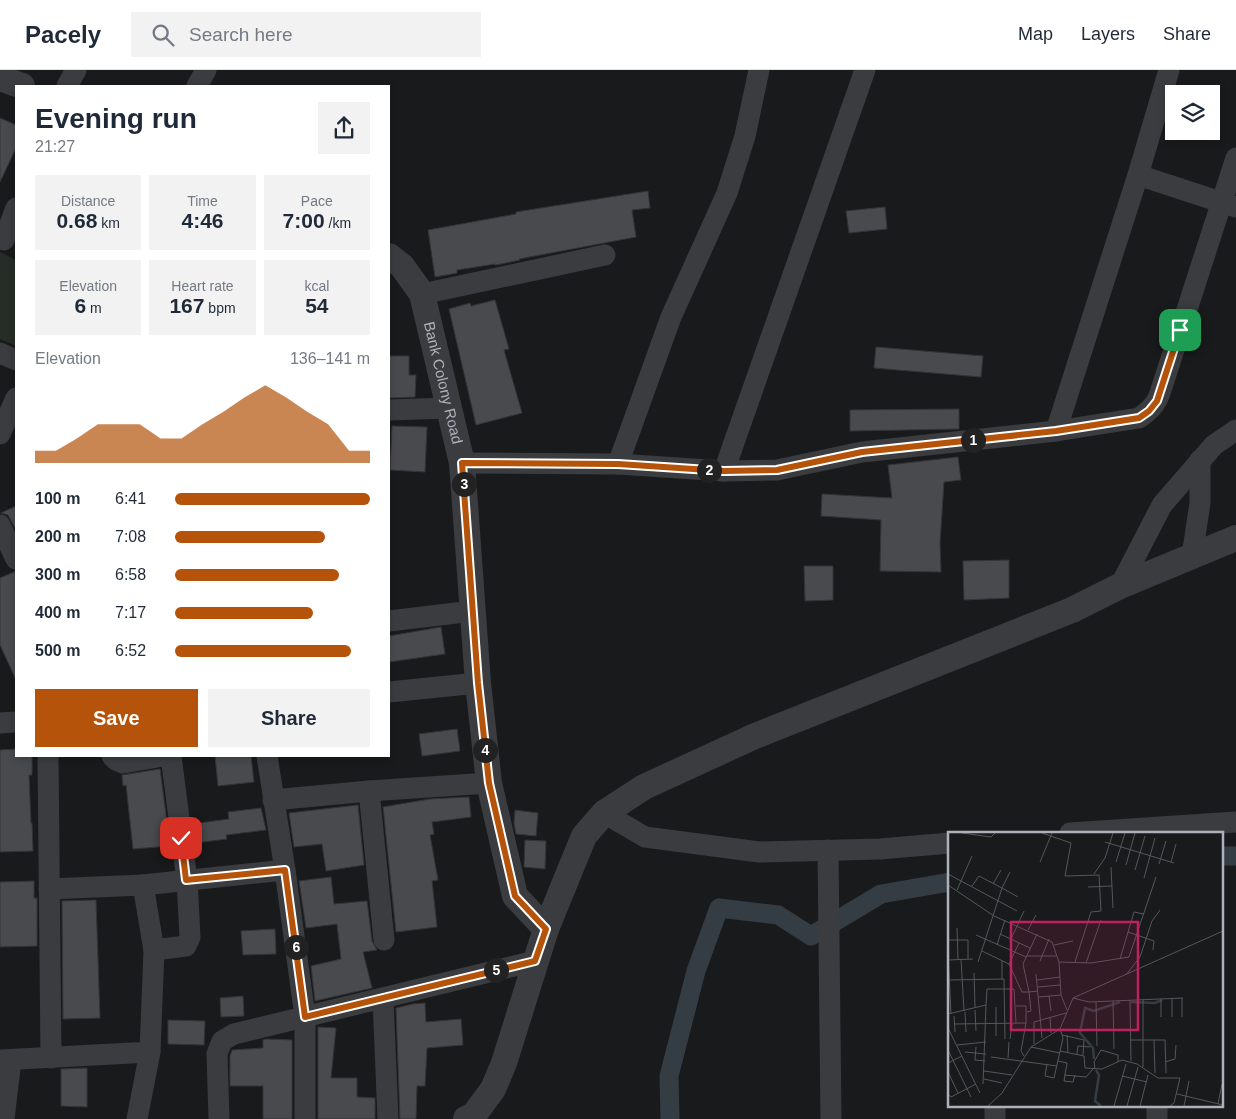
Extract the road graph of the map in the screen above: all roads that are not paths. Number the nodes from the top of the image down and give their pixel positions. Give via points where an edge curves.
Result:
1 (76, 70) edge
2 (206, 70) edge
3 (758, 70) edge
4 (866, 70) edge
5 (1169, 70) edge
6 (0, 78) edge
7 (19, 85) edge
8 (68, 85) edge
9 (198, 85) edge
10 (1236, 158) edge
11 (1138, 175) junction
12 (1228, 205) edge
13 (15, 212) edge
14 (7, 241) edge
15 (605, 255) dead end
16 (390, 257) edge
17 (422, 294) junction
18 (0, 353) edge
19 (15, 360) edge
20 (15, 401) edge
21 (449, 408) junction
22 (390, 410) edge
23 (1236, 430) edge
24 (1056, 431) junction
25 (6, 432) edge
26 (1200, 460) junction
27 (462, 463) junction
28 (618, 464) junction
29 (724, 471) junction
30 (0, 525) edge
31 (1236, 538) edge
32 (1192, 556) junction
33 (15, 557) edge
34 (1120, 586) junction
35 (473, 611) junction
36 (390, 621) edge
37 (478, 683) junction
38 (390, 692) edge
39 (15, 722) edge
40 (0, 723) edge
41 (48, 757) edge
42 (113, 757) edge
43 (157, 757) edge
44 (171, 757) edge
45 (267, 757) edge
46 (489, 783) junction
47 (369, 791) junction
48 (273, 800) junction
49 (604, 813) junction
50 (1236, 822) edge
51 (1153, 830) edge
52 (1098, 832) edge
53 (948, 843) edge
54 (828, 850) junction
55 (285, 870) junction
56 (186, 880) junction
57 (143, 885) junction
58 (49, 889) junction
59 (546, 929) junction
60 (384, 940) dead end
61 (154, 950) junction
62 (535, 961) junction
63 (383, 999) junction
64 (305, 1017) junction
65 (150, 1052) junction
66 (51, 1058) junction
67 (5, 1060) edge
68 (995, 1106) edge
69 (1157, 1106) edge
70 (472, 1118) edge
71 (4, 1119) edge
72 (137, 1119) edge
73 (218, 1119) edge
74 (305, 1119) edge
75 (388, 1119) edge
76 (831, 1119) edge
77 (995, 1119) edge
78 (1157, 1119) edge

1 - 8 street
2 - 9 street
3 - 28 street via 745,136 727,193 671,317
4 - 29 street
5 - 11 street
6 - 7 street
10 - 12 street
11 - 12 street
11 - 24 street
12 - 24 street via 1157,401 1139,418
13 - 14 street
15 - 17 street
16 - 17 street, Bank Colony Road via 402,266
17 - 21 street, Bank Colony Road
18 - 19 street
20 - 25 street
21 - 22 street
21 - 27 street, Bank Colony Road
23 - 26 street via 1214,445
24 - 29 street via 862,452 777,470
26 - 32 street via 1200,504
26 - 34 street via 1162,505
27 - 28 street
27 - 35 street, Bank Colony Road
28 - 29 street
30 - 33 street
31 - 32 street
32 - 34 street
34 - 49 street via 1072,610 739,743 644,787
35 - 36 street
35 - 37 street, Bank Colony Road
37 - 38 street
37 - 46 street, Bank Colony Road
39 - 40 street
41 - 58 street
42 - 43 street via 123,763
44 - 56 street
45 - 48 street
46 - 47 street
46 - 59 street, Bank Colony Road via 515,896
47 - 48 street
47 - 60 street
48 - 55 street
49 - 54 street via 645,837 759,852
49 - 59 street via 584,836
50 - 51 street
51 - 52 street
53 - 54 street
54 - 76 street
55 - 56 street
55 - 64 street
56 - 57 street
56 - 61 street via 190,937 186,946
57 - 58 street
57 - 61 street
58 - 66 street
59 - 62 street
61 - 65 street
62 - 63 street
62 - 70 street via 504,1063 493,1089
63 - 64 street
63 - 75 street
64 - 73 street via 234,1034 222,1041 217,1054
64 - 74 street
65 - 66 street
65 - 72 street
66 - 67 street
67 - 71 street
68 - 77 street
69 - 78 street

